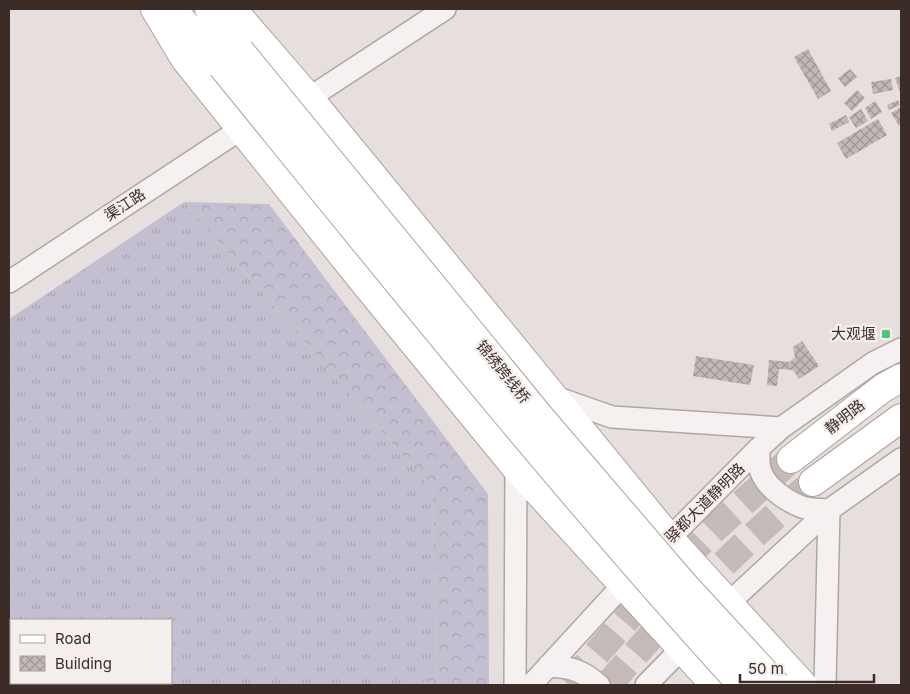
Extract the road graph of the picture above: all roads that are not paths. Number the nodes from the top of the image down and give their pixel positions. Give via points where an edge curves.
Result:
1 (155, 9) edge
2 (172, 9) edge
3 (209, 9) edge
4 (232, 9) edge
5 (445, 9) edge
6 (231, 59) junction
7 (309, 98) junction
8 (241, 129) junction
9 (9, 282) edge
10 (901, 349) edge
11 (901, 378) edge
12 (555, 397) junction
13 (901, 418) edge
14 (781, 428) junction
15 (760, 448) junction
16 (791, 459) tunnel mouth
17 (901, 459) edge
18 (516, 468) junction
19 (814, 482) tunnel mouth
20 (829, 510) junction
21 (670, 539) junction
22 (623, 584) junction
23 (728, 604) junction
24 (681, 648) junction
25 (548, 666) junction
26 (515, 685) edge
27 (531, 685) edge
28 (599, 685) edge
29 (646, 685) edge
30 (715, 685) edge
31 (742, 685) edge
32 (776, 685) edge
33 (803, 685) edge
34 (825, 685) edge

1 - 8 main road via 185,59
2 - 6 main road
3 - 6 main road
4 - 7 main road
5 - 7 street
6 - 31 main road, 锦绣跨线桥, bridge via 520,431
6 - 32 main road, 锦绣跨线桥, bridge via 684,584
7 - 12 main road
8 - 9 street, 渠江路
8 - 18 main road
10 - 14 street, 驿都大道静明路 via 873,364
11 - 16 main road, 静明路 via 883,388
12 - 14 street via 612,417
12 - 21 main road
13 - 19 main road
14 - 15 street, 驿都大道静明路
15 - 20 street via 759,465 773,489 803,507
15 - 21 street, 驿都大道静明路
17 - 20 street
18 - 22 main road
18 - 26 street
20 - 23 street
20 - 34 street
21 - 22 street, 驿都大道静明路
21 - 23 main road
22 - 24 main road
22 - 25 street, 驿都大道静明路
23 - 24 street
23 - 33 main road
24 - 29 street
24 - 30 main road
25 - 27 street, 驿都大道静明路
25 - 28 street via 566,667 585,674

